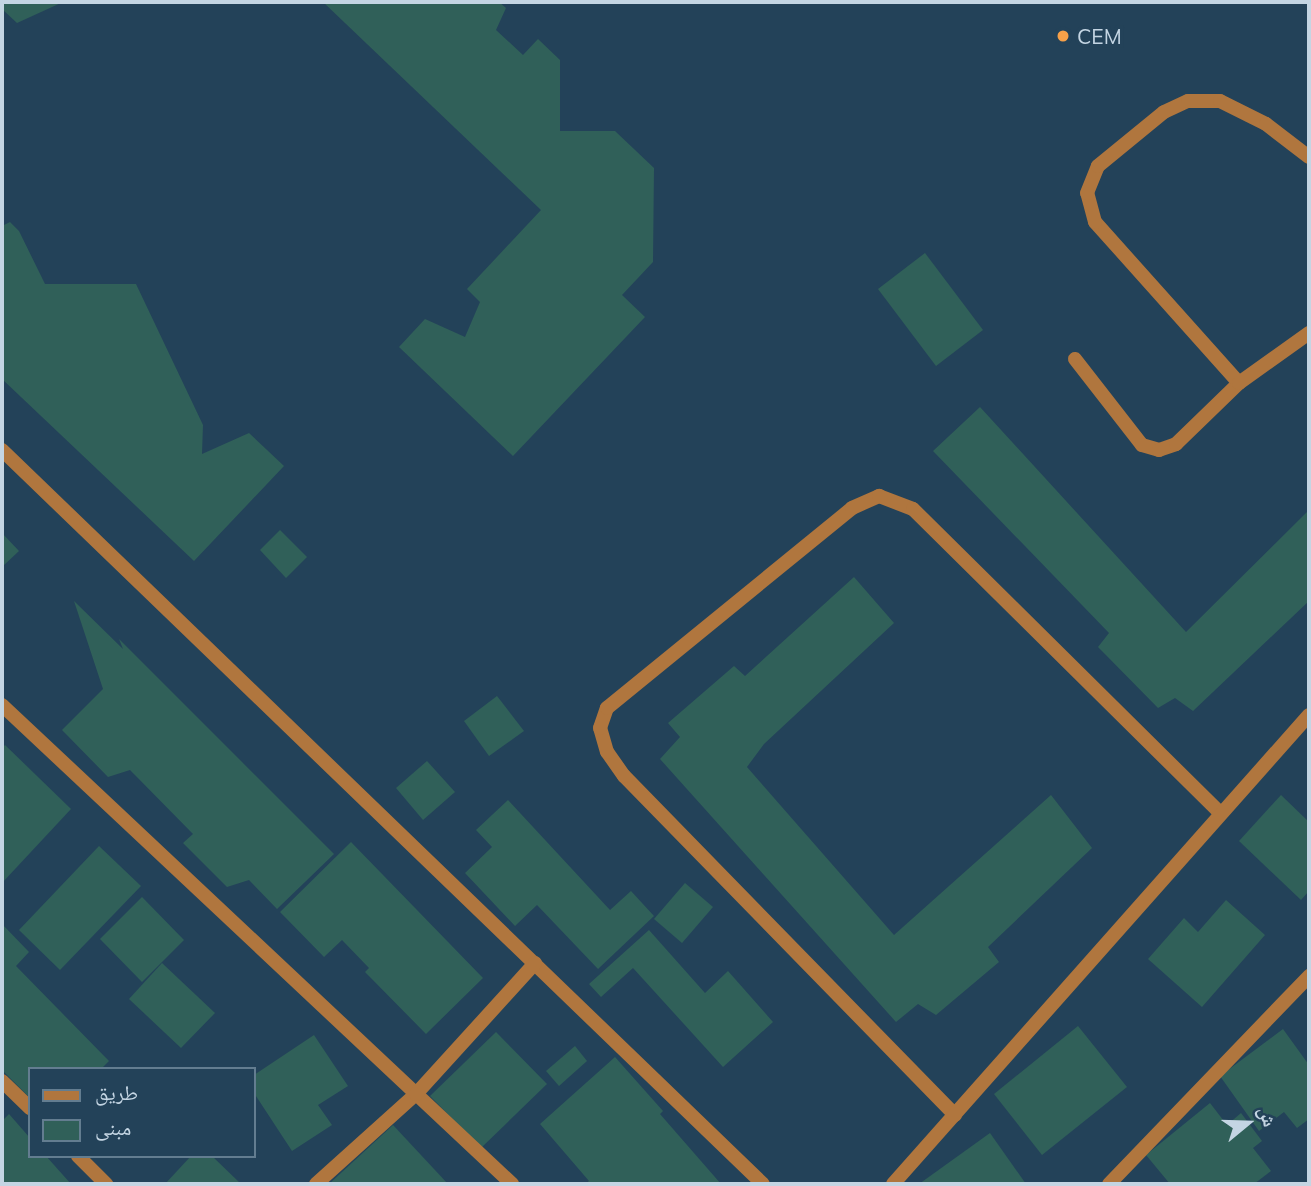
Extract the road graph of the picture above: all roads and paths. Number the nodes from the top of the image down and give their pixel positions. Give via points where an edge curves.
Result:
1 (1309, 157) edge
2 (1309, 333) edge
3 (1075, 359) dead end
4 (1239, 383) junction
5 (2, 450) edge
6 (2, 705) edge
7 (1309, 715) edge
8 (1221, 814) junction
9 (535, 963) junction
10 (1309, 976) edge
11 (4, 1088) edge
12 (416, 1094) junction
13 (28, 1106) edge
14 (955, 1115) junction
15 (80, 1158) edge
16 (106, 1184) edge
17 (316, 1184) edge
18 (512, 1184) edge
19 (763, 1184) edge
20 (893, 1184) edge
21 (1109, 1184) edge

1 - 4 street via 1266,124 1220,101 1188,101 1164,112 1098,166 1087,193 1095,222
2 - 4 street
3 - 4 street via 1142,446 1159,450 1176,444
5 - 9 street
6 - 12 street
7 - 8 street
8 - 14 street
8 - 14 street via 914,509 879,496 852,508 607,708 600,729 607,752 624,776
9 - 12 street
9 - 19 street
10 - 21 street
11 - 13 street
12 - 17 street
12 - 18 street
14 - 20 street
15 - 16 street

